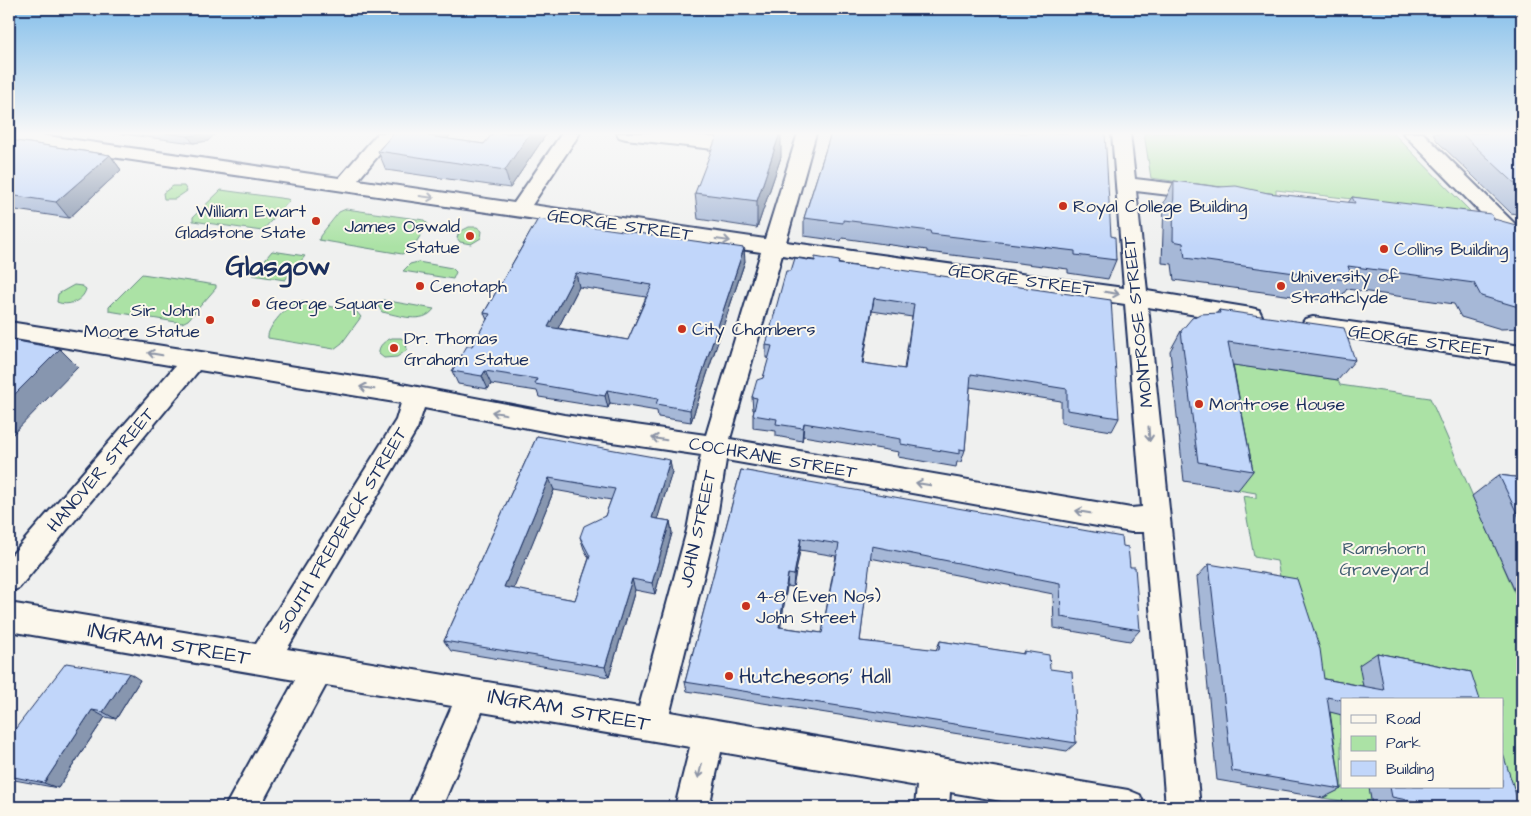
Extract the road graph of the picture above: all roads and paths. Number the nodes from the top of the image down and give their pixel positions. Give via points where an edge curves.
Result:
1 (250, 171) edge
2 (356, 171) edge
3 (545, 171) edge
4 (796, 171) edge
5 (1125, 171) edge
6 (1452, 171) edge
7 (1126, 184) junction
8 (344, 185) junction
9 (1224, 196) edge
10 (519, 210) junction
11 (1481, 227) edge
12 (1518, 235) edge
13 (773, 247) junction
14 (1138, 298) junction
15 (9, 330) edge
16 (1519, 359) edge
17 (194, 361) junction
18 (415, 397) junction
19 (715, 447) junction
20 (1143, 515) junction
21 (9, 579) edge
22 (9, 617) edge
23 (263, 660) junction
24 (318, 669) junction
25 (473, 694) junction
26 (652, 724) junction
27 (708, 734) junction
28 (935, 772) junction
29 (242, 807) edge
30 (425, 807) edge
31 (692, 807) edge
32 (932, 807) edge
33 (1128, 807) edge
34 (1183, 807) edge

1 - 8 street
2 - 8 street
3 - 10 street
4 - 13 street, JOHN STREET
5 - 7 street, MONTROSE STREET
6 - 12 street
7 - 9 street
7 - 14 street, MONTROSE STREET
8 -> 10 street
10 -> 13 street, GEORGE STREET
11 - 12 street
13 -> 14 street, GEORGE STREET
13 - 19 street, JOHN STREET
14 - 16 street, GEORGE STREET
14 -> 20 street, MONTROSE STREET
17 -> 15 street
18 -> 17 street
17 - 21 street, HANOVER STREET
19 -> 18 street, COCHRANE STREET via 564,425
18 - 23 street, SOUTH FREDERICK STREET via 408,422
20 -> 19 street, COCHRANE STREET
19 - 26 street, JOHN STREET via 701,530
20 - 34 street, MONTROSE STREET via 1160,564
22 - 23 street, INGRAM STREET
23 - 24 street, INGRAM STREET
24 - 25 street, INGRAM STREET
24 - 29 street
25 - 26 street, INGRAM STREET
25 - 30 street
26 - 27 street, INGRAM STREET
27 - 28 street, INGRAM STREET
27 -> 31 street
28 - 32 street
28 - 33 street, INGRAM STREET

